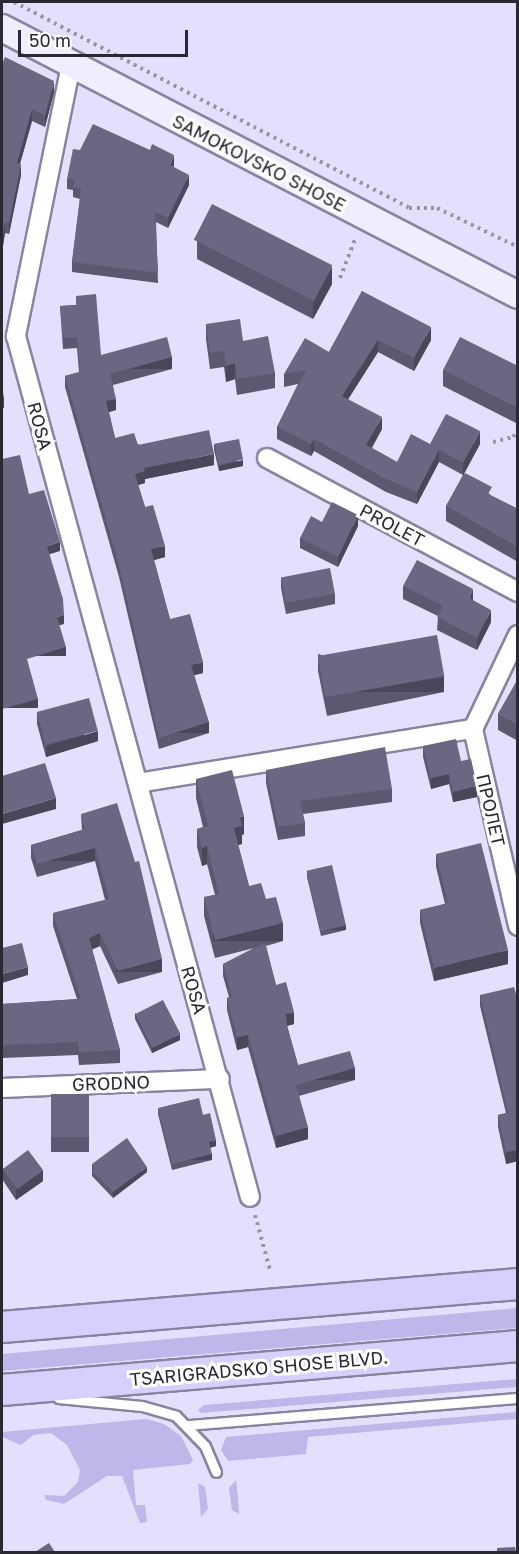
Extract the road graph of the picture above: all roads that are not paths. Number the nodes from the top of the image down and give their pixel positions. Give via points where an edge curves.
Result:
1 (2, 28) edge
2 (71, 64) junction
3 (518, 295) edge
4 (9, 338) edge
5 (267, 458) dead end
6 (518, 592) edge
7 (518, 635) edge
8 (473, 729) junction
9 (138, 783) junction
10 (518, 926) edge
11 (220, 1079) junction
12 (2, 1088) edge
13 (250, 1197) road end
14 (518, 1284) edge
15 (2, 1327) edge
16 (518, 1346) edge
17 (2, 1392) edge
18 (518, 1398) edge
19 (188, 1425) junction
20 (216, 1472) dead end

1 - 2 main road, SAMOKOVSKO SHOSE
2 - 3 main road, SAMOKOVSKO SHOSE
2 - 4 street, ROSA
4 - 9 street, ROSA
5 - 6 street, PROLET
7 - 8 street
8 - 9 street
8 - 10 street, ПРОЛЕТ
9 - 11 street, ROSA
11 - 12 street, GRODNO
11 - 13 street, ROSA
14 - 15 highway
16 - 17 highway, TSARIGRADSKO SHOSE BLVD.
17 - 19 lane via 142,1406 164,1410
18 - 19 lane
19 - 20 lane via 205,1446

